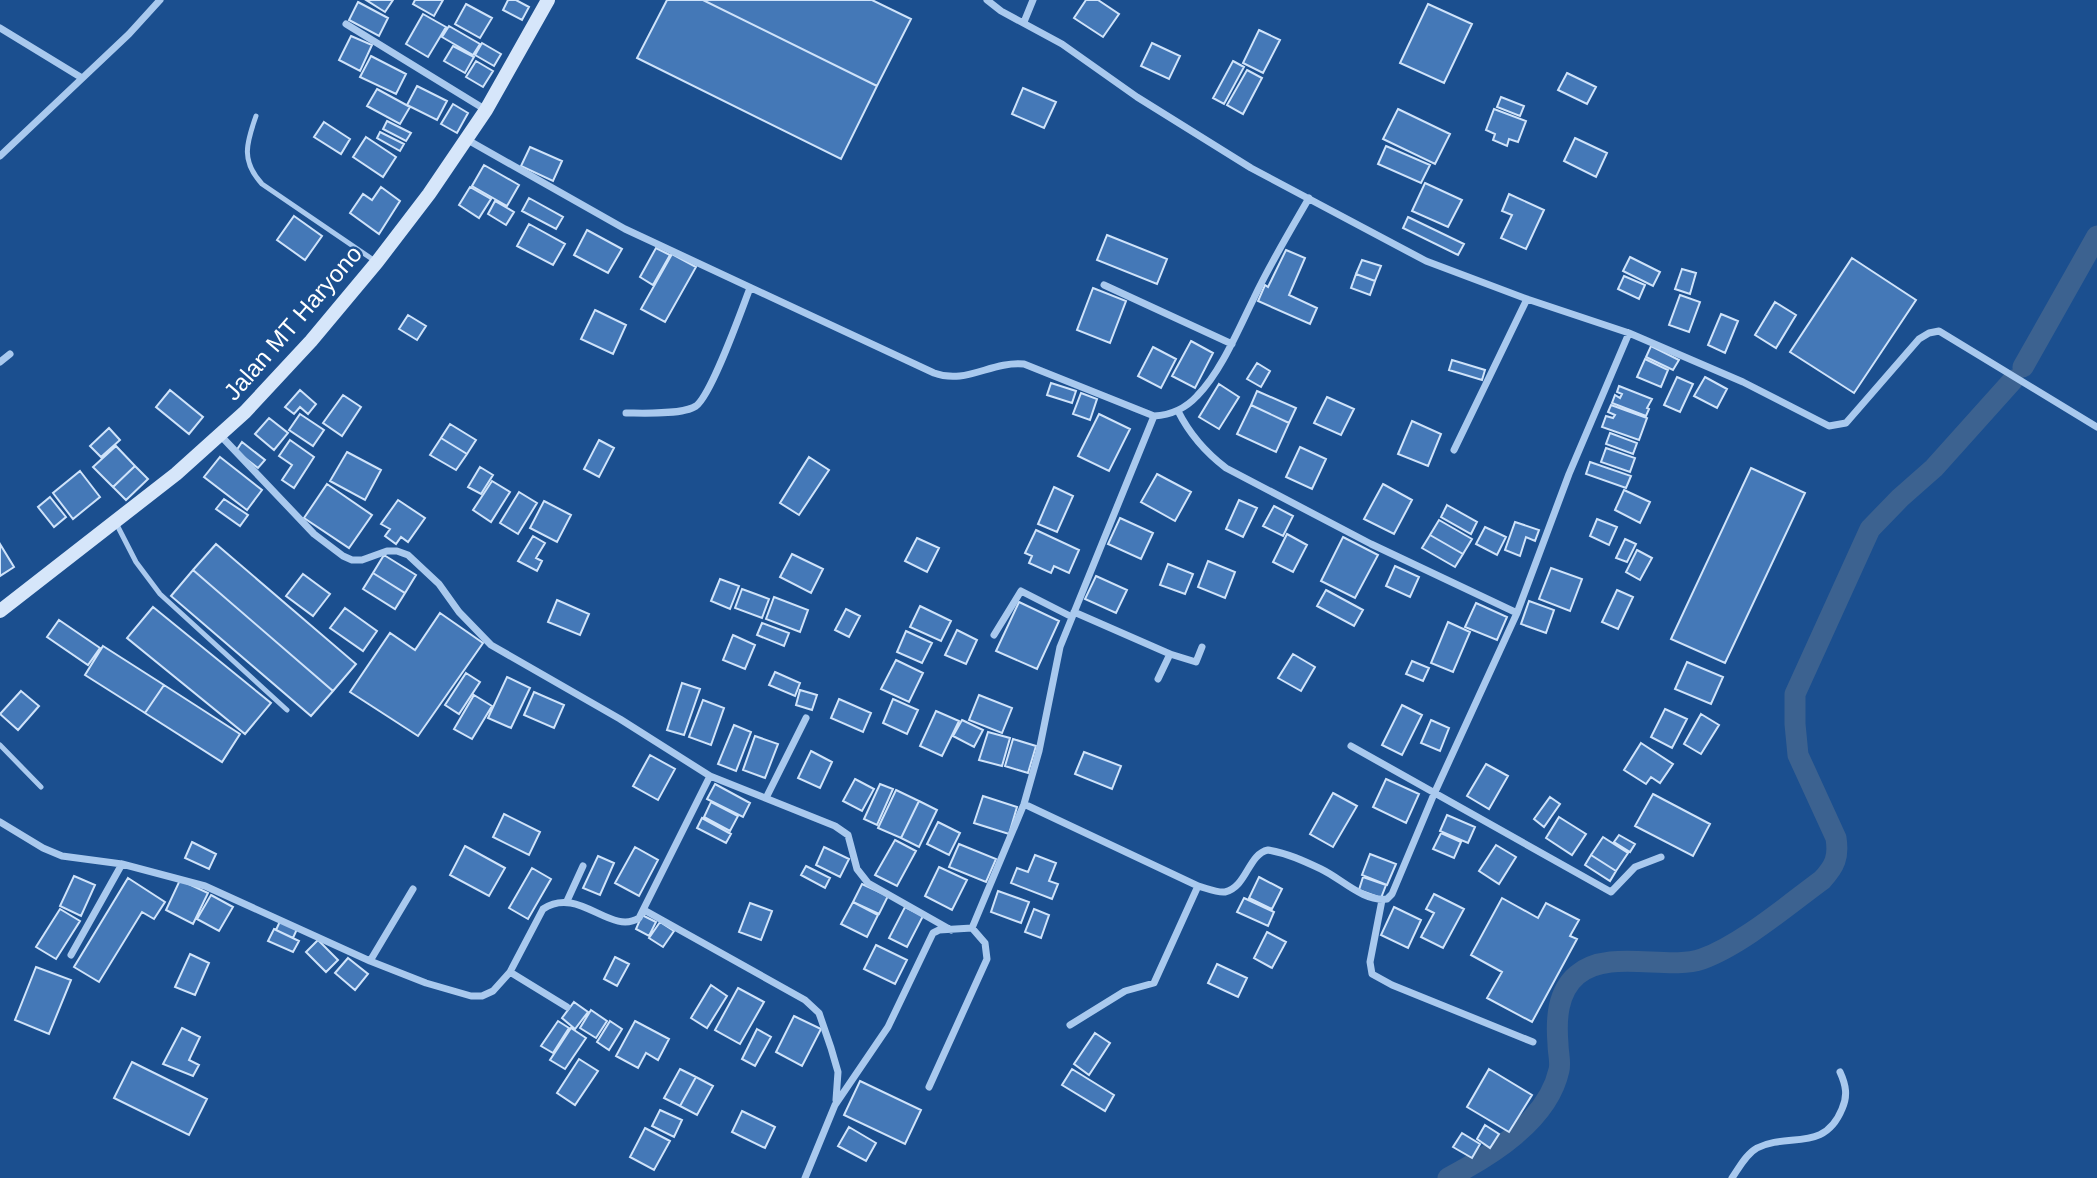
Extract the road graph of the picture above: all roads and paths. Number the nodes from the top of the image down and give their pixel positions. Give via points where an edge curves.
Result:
1 (160, 0) edge
2 (548, 0) edge
3 (987, 0) edge
4 (1033, 0) edge
5 (1024, 22) junction
6 (346, 24) dead end
7 (0, 28) edge
8 (82, 78) junction
9 (486, 110) junction
10 (256, 116) dead end
11 (466, 139) junction
12 (0, 156) edge
13 (1309, 198) junction
14 (377, 262) junction
15 (1104, 285) dead end
16 (751, 288) junction
17 (1527, 299) junction
18 (1629, 333) junction
19 (1232, 344) junction
20 (10, 354) dead end
21 (0, 362) edge
22 (1178, 411) junction
23 (626, 413) dead end
24 (1154, 416) junction
25 (2097, 427) edge
26 (220, 435) junction
27 (1454, 450) dead end
28 (116, 523) junction
29 (0, 611) edge
30 (1517, 613) junction
31 (1073, 615) junction
32 (994, 635) dead end
33 (1202, 647) dead end
34 (1170, 654) junction
35 (1158, 679) dead end
36 (287, 710) dead end
37 (806, 718) dead end
38 (0, 745) edge
39 (1351, 746) dead end
40 (709, 776) junction
41 (41, 787) dead end
42 (1434, 794) junction
43 (766, 798) junction
44 (1024, 804) junction
45 (0, 822) edge
46 (1661, 857) dead end
47 (122, 864) junction
48 (583, 866) dead end
49 (1198, 886) junction
50 (413, 889) dead end
51 (1382, 900) junction
52 (566, 901) junction
53 (644, 910) junction
54 (972, 928) junction
55 (951, 930) junction
56 (71, 955) dead end
57 (370, 961) junction
58 (510, 972) junction
59 (567, 1006) dead end
60 (1070, 1025) dead end
61 (1533, 1042) dead end
62 (1840, 1072) dead end
63 (929, 1087) dead end
64 (835, 1105) junction
65 (806, 1177) edge
66 (1732, 1178) edge

1 - 8 street
2 - 9 main road, Jalan MT Haryono
3 - 5 street
4 - 5 street
5 - 13 street via 1251,168
6 - 9 street
7 - 8 street
8 - 12 street
9 - 11 main road, Jalan MT Haryono
10 - 14 lane via 248,140 252,173
11 - 14 main road, Jalan MT Haryono
11 - 16 street via 625,229
13 - 17 street via 1426,261
13 - 19 street
14 - 26 main road, Jalan MT Haryono via 302,351
15 - 19 street
16 - 23 street via 720,364 695,407
16 - 24 street via 948,378 1024,364
17 - 18 street
17 - 27 street
18 - 25 street via 1743,382 1829,426 1846,422 1919,339 1939,331
18 - 30 street
19 - 22 street via 1199,395
20 - 21 street
22 - 24 street
22 - 30 street via 1189,432 1226,468
24 - 31 street
26 - 28 main road, Jalan MT Haryono
26 - 40 street via 314,534 343,556 362,560 387,551 408,555 491,645
28 - 29 main road, Jalan MT Haryono
28 - 36 lane via 136,562 160,594
30 - 42 street
31 - 32 street via 1021,591
31 - 34 street
31 - 44 street via 1053,672
33 - 34 street via 1196,662
34 - 35 street
37 - 43 street
38 - 41 lane
39 - 42 street
40 - 43 street
40 - 53 street
42 - 46 street via 1611,892 1635,867
42 - 51 street via 1392,894
43 - 55 street via 848,835 857,869 868,883
44 - 49 street
44 - 54 street
45 - 47 street via 62,856
47 - 56 street
47 - 57 street via 205,886
48 - 52 street
49 - 51 street via 1225,892 1231,889 1268,850 1296,857 1371,899
49 - 60 street via 1154,983 1125,991
50 - 57 street
51 - 61 street via 1370,962 1372,974
52 - 53 street via 617,921 632,922
52 - 58 street via 543,909
53 - 64 street via 738,960 819,1013 838,1072
54 - 55 street
54 - 63 street via 985,943 987,959
55 - 64 street via 933,933 888,1027
57 - 58 street via 471,996 492,991
58 - 59 street
62 - 66 street via 1846,1098 1838,1120 1813,1138 1753,1150
64 - 65 street

